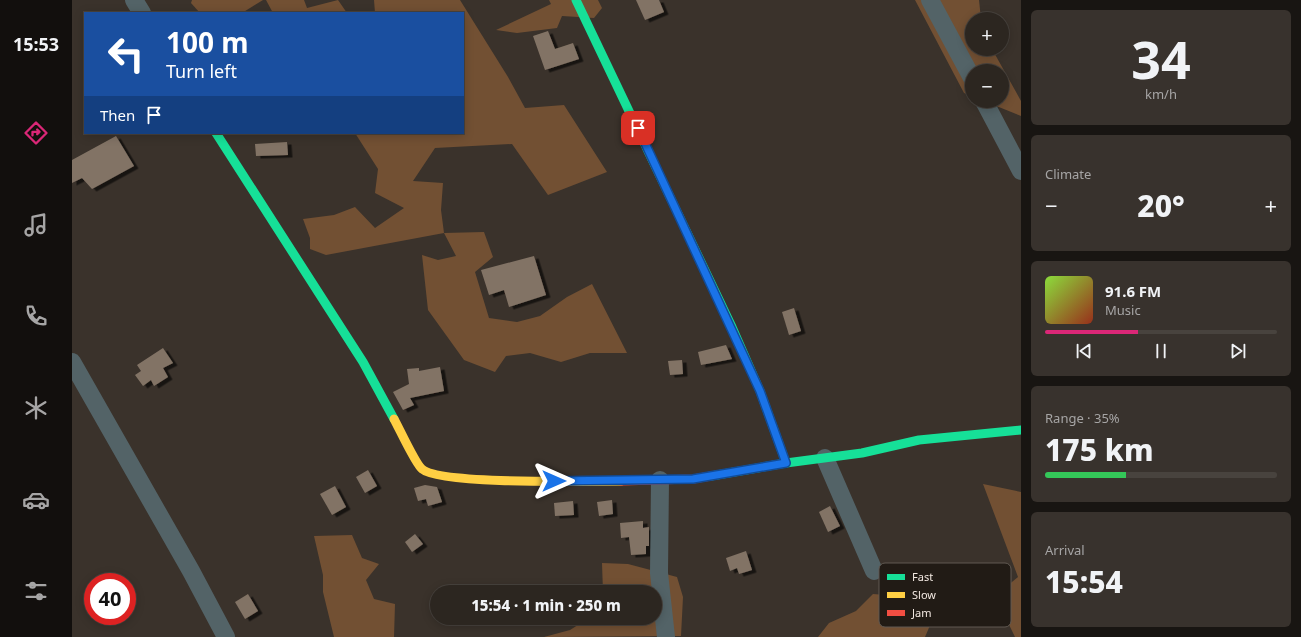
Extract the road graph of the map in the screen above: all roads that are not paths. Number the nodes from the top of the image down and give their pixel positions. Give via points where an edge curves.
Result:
1 (134, 0) edge
2 (576, 0) edge
3 (930, 0) edge
4 (141, 12) edge
5 (965, 65) edge
6 (988, 108) edge
7 (217, 134) edge
8 (1021, 171) edge
9 (72, 362) edge
10 (1021, 430) edge
11 (825, 458) junction
12 (786, 463) junction
13 (660, 480) junction
14 (874, 571) dead end
15 (226, 637) edge
16 (666, 637) edge

1 - 4 street
2 - 12 street via 732,327 760,391
3 - 5 street
6 - 8 street
7 - 13 street via 363,362 421,469 431,474 480,480
9 - 15 street
10 - 11 street via 919,440 862,453
11 - 12 street
11 - 14 street
12 - 13 street via 693,479
13 - 16 street via 659,573

